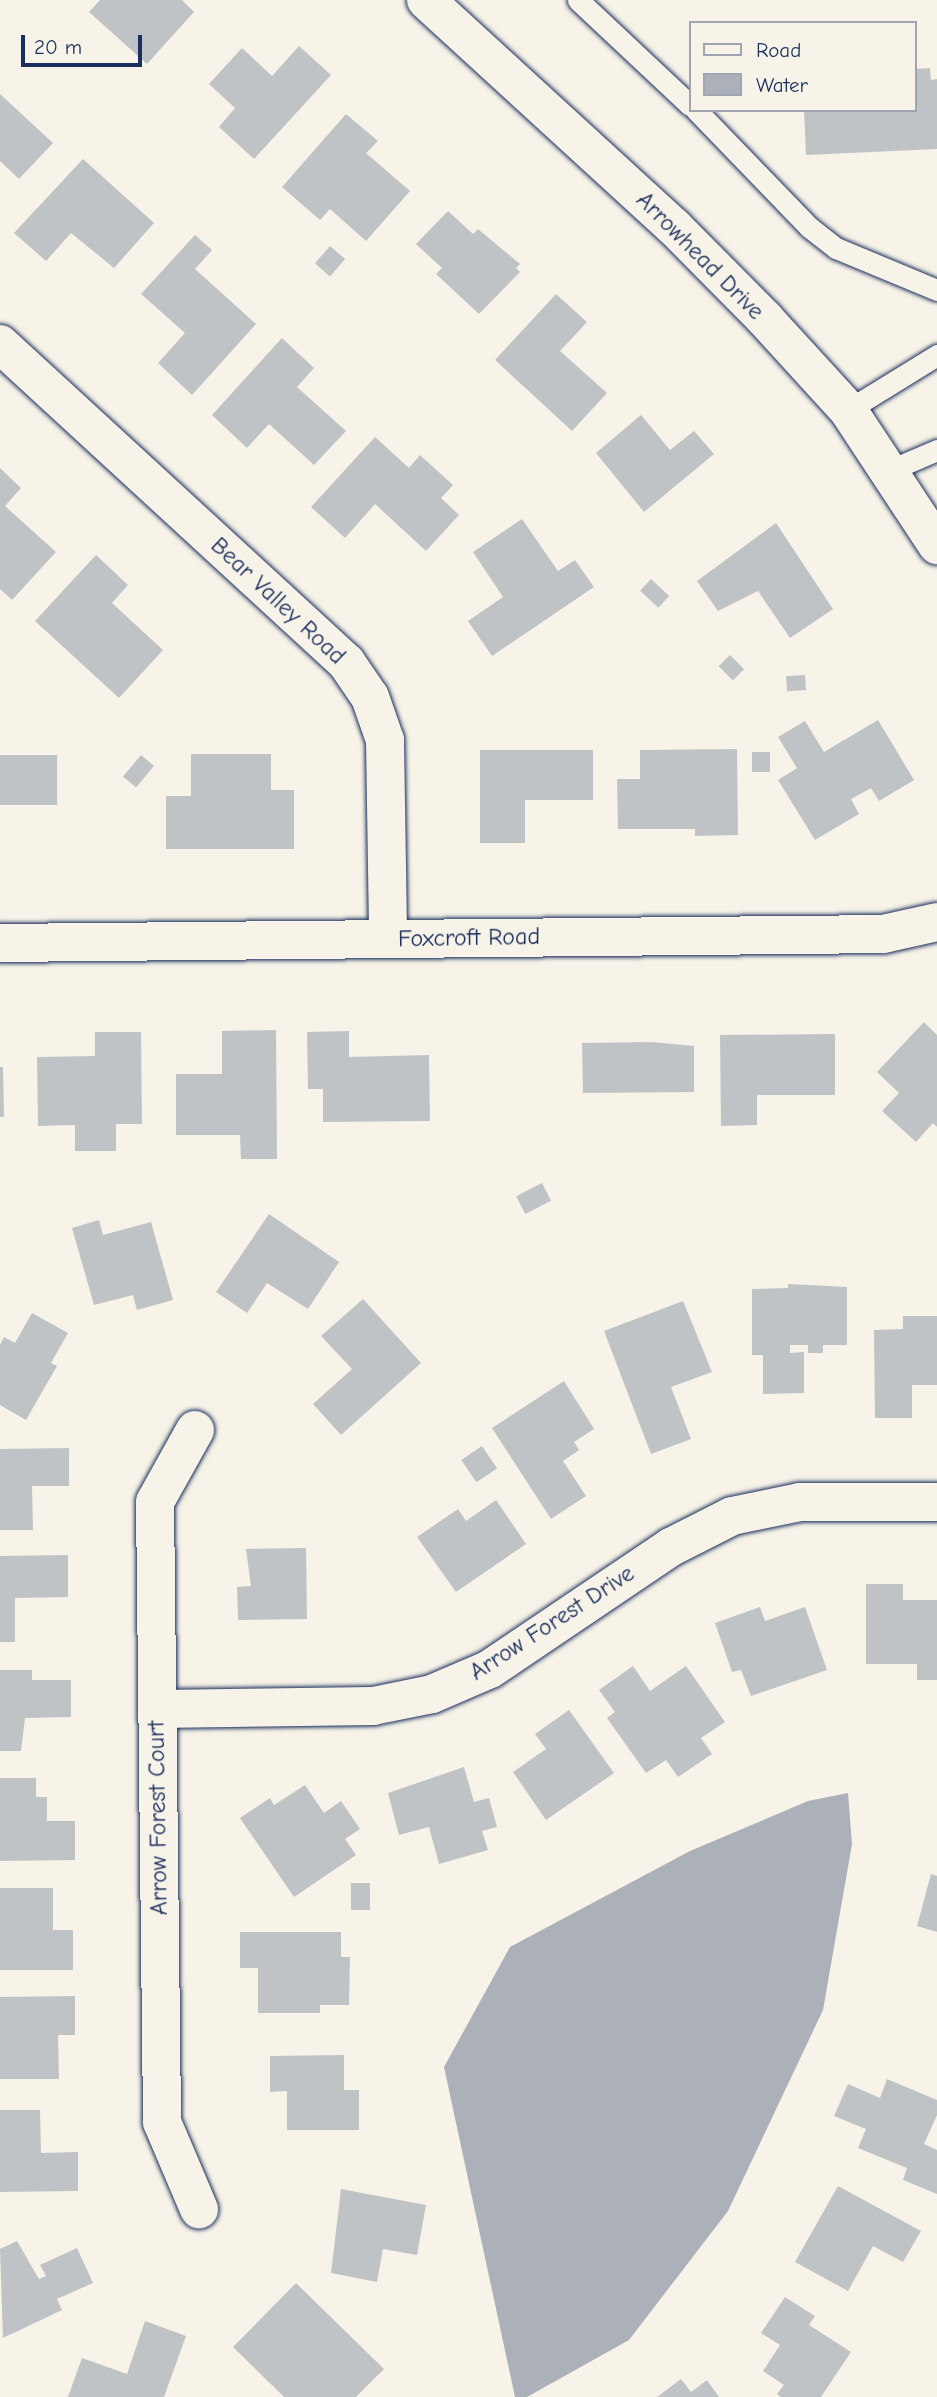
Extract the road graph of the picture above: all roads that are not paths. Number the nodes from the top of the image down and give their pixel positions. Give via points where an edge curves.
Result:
1 (426, 0) edge
2 (578, 0) edge
3 (688, 103) edge
4 (698, 112) edge
5 (937, 290) edge
6 (0, 344) edge
7 (937, 355) edge
8 (848, 410) junction
9 (937, 450) edge
10 (888, 471) junction
11 (937, 544) edge
12 (937, 922) edge
13 (388, 939) junction
14 (0, 943) edge
15 (195, 1430) dead end
16 (937, 1502) edge
17 (157, 1709) junction
18 (199, 2208) dead end

1 - 8 street, Arrowhead Drive via 674,228
2 - 3 lane
4 - 5 lane via 809,227 836,248
6 - 13 street, Bear Valley Road via 346,662 370,698 385,740
7 - 8 lane
8 - 10 street, Arrowhead Drive
9 - 10 lane
10 - 11 street, Arrowhead Drive
12 - 13 street, Foxcroft Road via 883,933
13 - 14 street, Foxcroft Road
15 - 17 street, Arrow Forest Court via 155,1502
16 - 17 street, Arrow Forest Drive via 800,1502 732,1516 671,1547 491,1669 432,1694 373,1706
17 - 18 street, Arrow Forest Court via 162,2122

